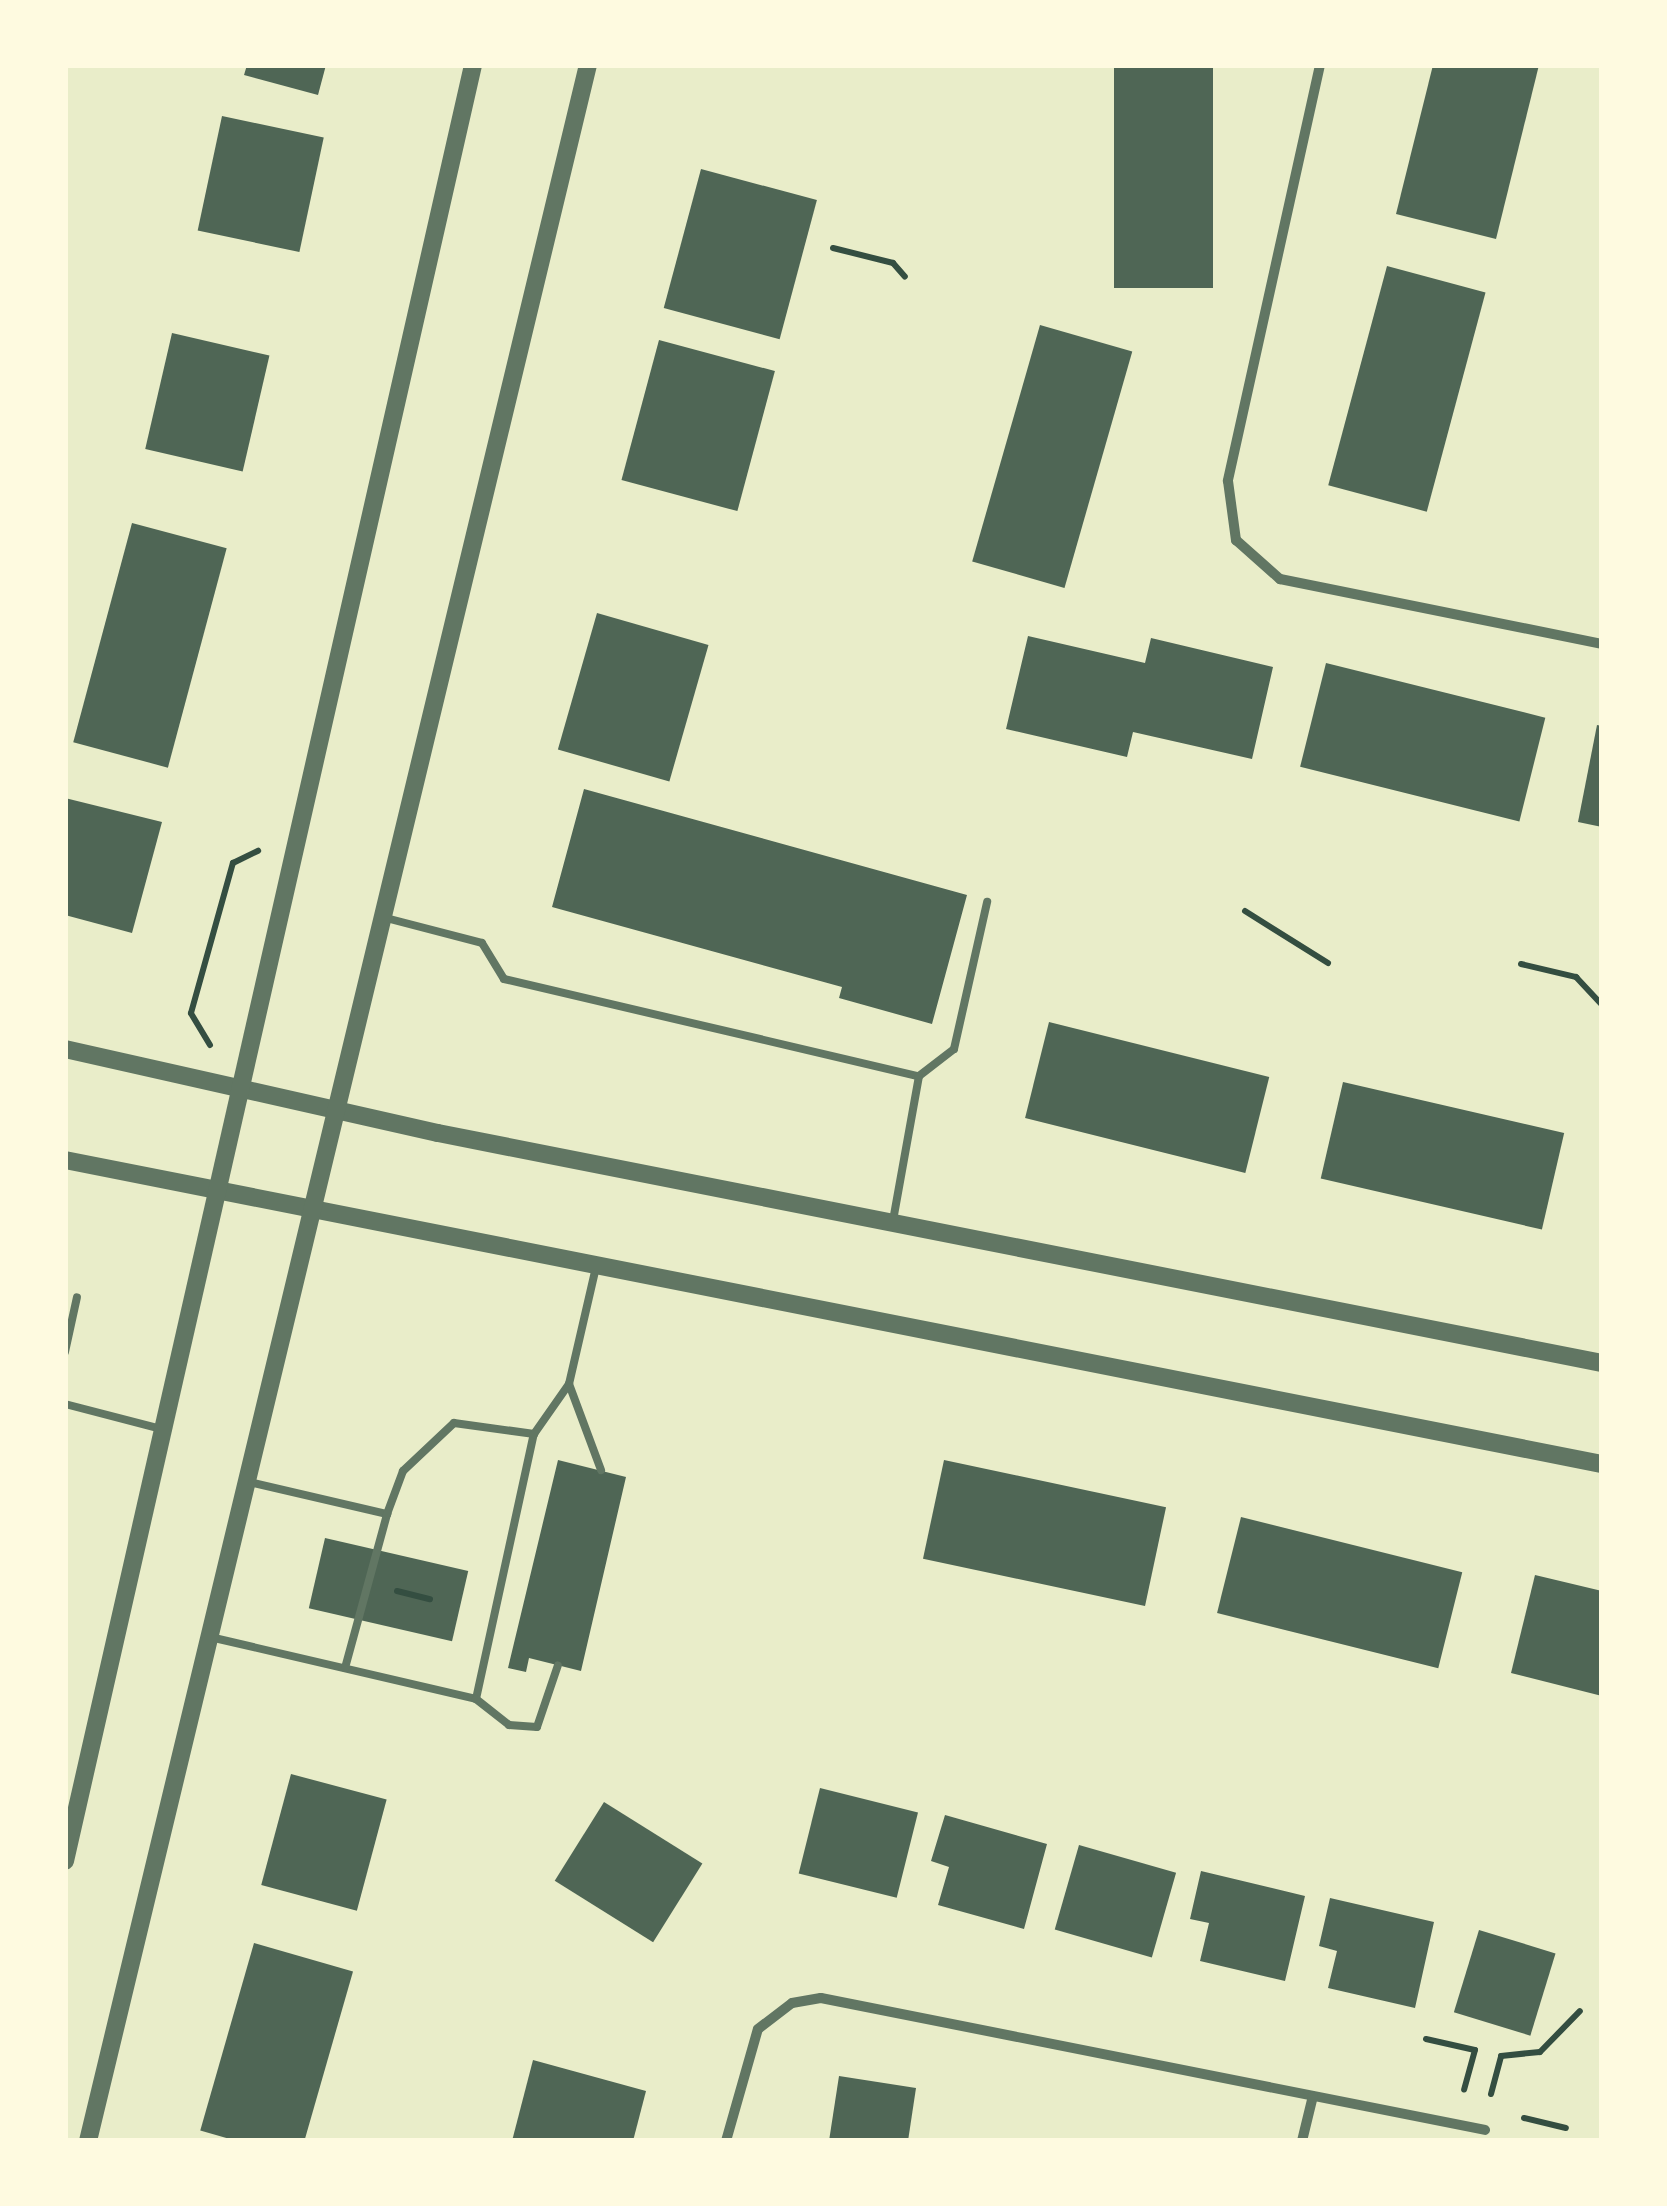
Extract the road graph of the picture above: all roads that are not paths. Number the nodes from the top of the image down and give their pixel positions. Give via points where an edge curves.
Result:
1 (474, 65) edge
2 (588, 65) edge
3 (1320, 65) edge
4 (1602, 644) edge
5 (987, 902) dead end
6 (386, 918) junction
7 (65, 1048) edge
8 (919, 1076) junction
9 (238, 1088) junction
10 (341, 1112) junction
11 (65, 1160) edge
12 (219, 1193) junction
13 (314, 1206) junction
14 (893, 1222) junction
15 (596, 1263) junction
16 (77, 1296) dead end
17 (65, 1352) edge
18 (1602, 1362) edge
19 (569, 1384) junction
20 (65, 1404) edge
21 (168, 1431) junction
22 (534, 1434) junction
23 (1602, 1464) edge
24 (601, 1470) dead end
25 (249, 1482) junction
26 (387, 1514) junction
27 (210, 1637) junction
28 (558, 1665) dead end
29 (345, 1668) junction
30 (476, 1699) junction
31 (65, 1861) edge
32 (1312, 2096) junction
33 (1486, 2130) dead end
34 (88, 2141) edge
35 (726, 2141) edge
36 (1302, 2141) edge

1 - 9 street
2 - 6 street
3 - 4 street via 1228,481 1236,540 1280,580
5 - 8 lane via 954,1049
6 - 8 lane via 482,942 504,980
6 - 10 street
7 - 9 street
8 - 14 lane
9 - 10 street
9 - 12 street
10 - 13 street
10 - 14 street
11 - 12 street
12 - 13 street
12 - 21 street
13 - 15 street
13 - 25 street
14 - 18 street
15 - 19 lane
15 - 23 street
16 - 17 lane
19 - 22 lane
19 - 24 lane
20 - 21 lane
21 - 31 street
22 - 26 lane via 454,1424 403,1471
22 - 30 lane
25 - 26 lane
25 - 27 street
26 - 29 lane
27 - 29 lane
27 - 34 street
28 - 30 lane via 537,1727 509,1725
29 - 30 lane
32 - 33 street
32 - 35 street via 821,1998 792,2003 758,2029
32 - 36 street

